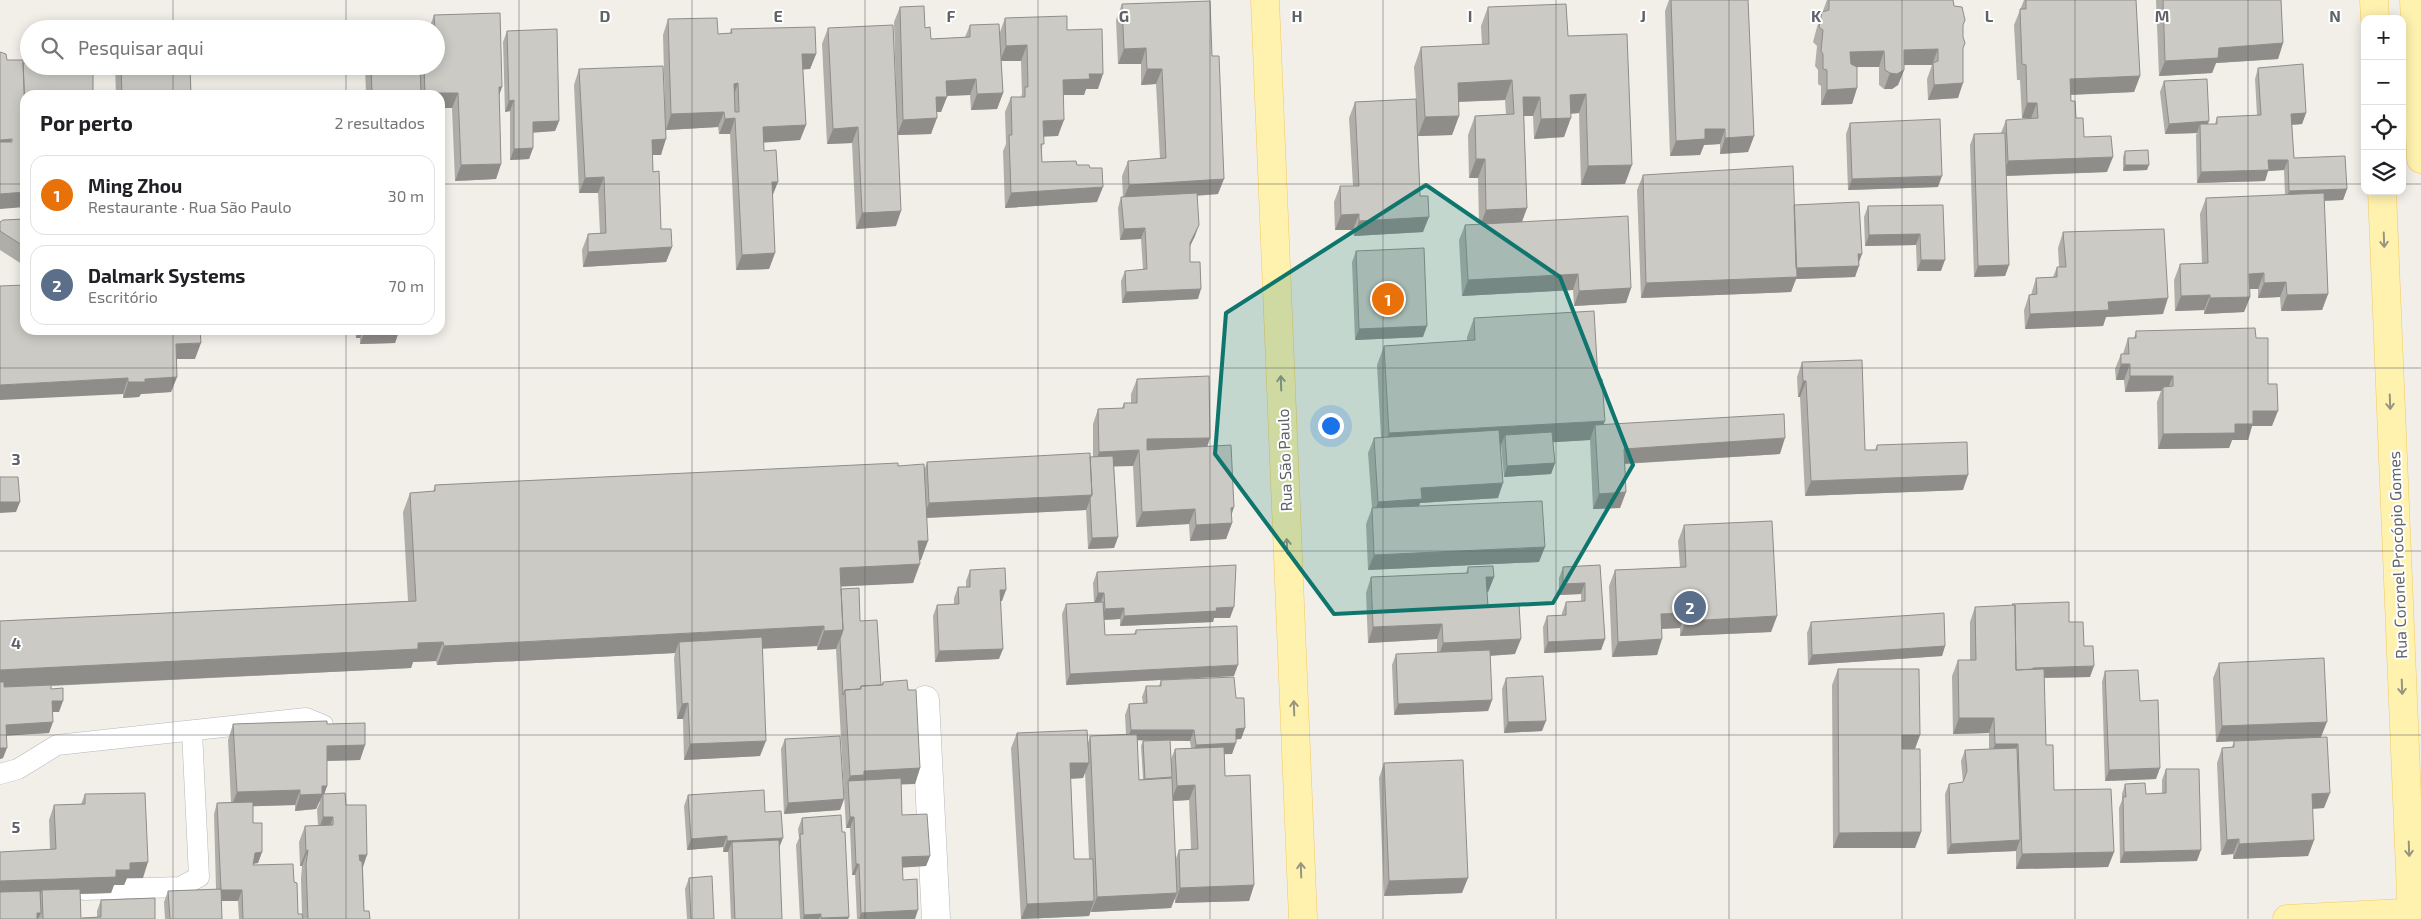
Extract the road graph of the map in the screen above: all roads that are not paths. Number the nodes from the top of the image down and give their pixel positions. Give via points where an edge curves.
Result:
1 (1265, 0) edge
2 (2374, 0) edge
3 (2414, 0) edge
4 (2374, 15) edge
5 (2421, 158) edge
6 (2382, 195) edge
7 (925, 700) dead end
8 (192, 731) junction
9 (324, 764) edge
10 (0, 774) edge
11 (66, 890) edge
12 (2415, 915) edge
13 (936, 919) edge
14 (1303, 919) edge
15 (2287, 919) edge

14 -> 1 main road, Rua São Paulo
2 - 4 main road
3 - 5 main road
6 -> 12 main road, Rua Coronel Procópio Gomes
7 - 13 street
8 - 9 lane via 306,718 323,725
8 - 10 lane via 57,745 18,768
8 - 11 lane via 200,876 180,887
12 - 15 main road

